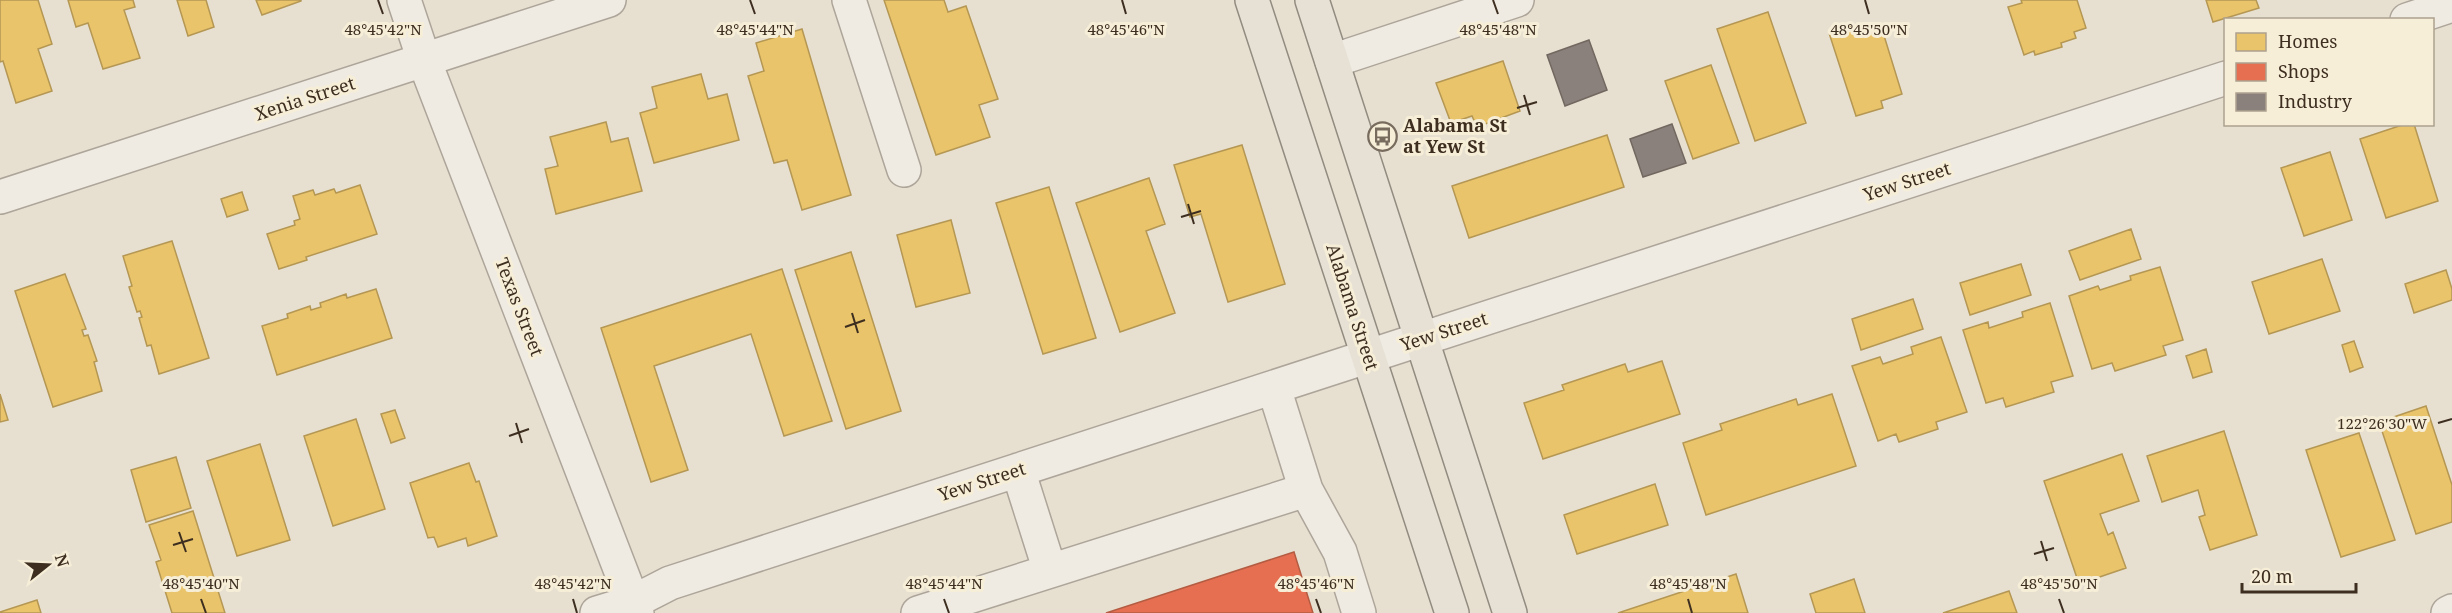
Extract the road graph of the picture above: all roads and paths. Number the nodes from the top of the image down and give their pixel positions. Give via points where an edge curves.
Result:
1 (404, 0) edge
2 (609, 0) edge
3 (849, 0) edge
4 (1252, 0) edge
5 (1312, 0) edge
6 (1517, 0) edge
7 (2452, 5) edge
8 (2413, 18) edge
9 (424, 60) junction
10 (1332, 61) junction
11 (2224, 79) edge
12 (904, 170) dead end
13 (0, 197) edge
14 (1421, 339) junction
15 (1368, 356) junction
16 (1274, 388) junction
17 (1018, 470) junction
18 (1306, 490) junction
19 (1050, 571) junction
20 (635, 607) edge
21 (2452, 611) edge
22 (597, 613) edge
23 (918, 613) edge
24 (1359, 613) edge
25 (1452, 613) edge
26 (1510, 613) edge
27 (2448, 613) edge

1 - 9 street, Texas Street
2 - 9 street, Xenia Street
3 - 12 street
4 - 15 main road, Alabama Street
5 - 10 main road
6 - 10 street
7 - 8 street
9 - 13 street, Xenia Street
9 - 20 street, Texas Street
10 - 14 main road
11 - 14 street, Yew Street
14 - 15 street, Yew Street
14 - 26 main road
15 - 16 street, Yew Street
15 - 25 main road, Alabama Street
16 - 17 street, Yew Street
16 - 18 street
17 - 19 street
17 - 20 street, Yew Street via 670,583
18 - 19 street
18 - 24 street via 1340,552
19 - 23 street
20 - 22 street, Yew Street
21 - 27 street

